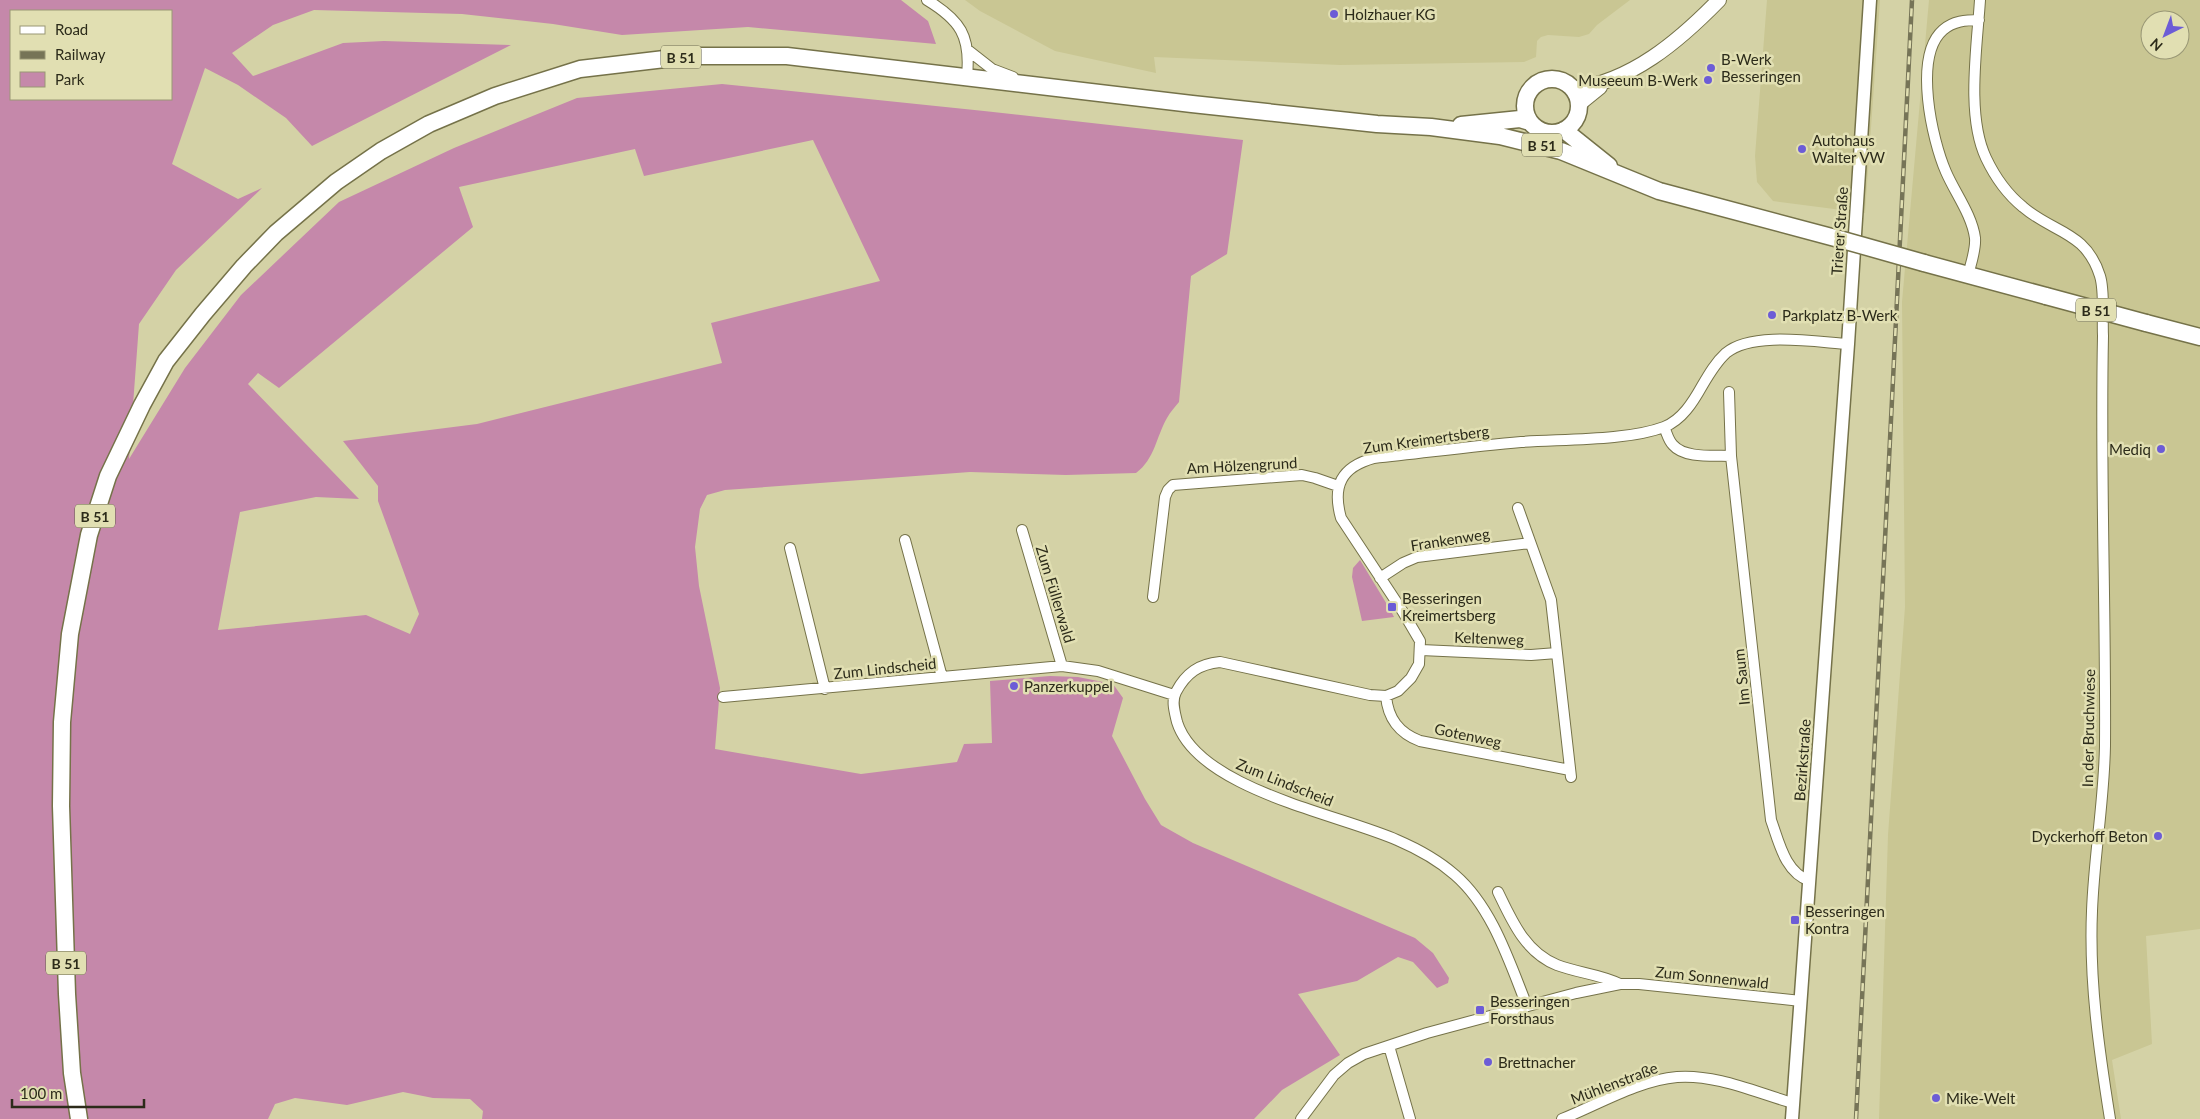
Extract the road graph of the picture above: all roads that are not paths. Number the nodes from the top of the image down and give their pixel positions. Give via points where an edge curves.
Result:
1 (926, 0) edge
2 (1719, 0) edge
3 (1870, 0) edge
4 (1980, 0) edge
5 (1979, 20) junction
6 (969, 50) junction
7 (967, 76) junction
8 (1038, 84) junction
9 (1576, 96) junction
10 (1525, 103) junction
11 (1530, 122) junction
12 (1477, 123) junction
13 (1432, 127) junction
14 (1568, 127) junction
15 (1646, 187) junction
16 (1968, 275) junction
17 (2200, 337) edge
18 (1848, 344) junction
19 (1729, 392) dead end
20 (1843, 403) joint
21 (1664, 427) junction
22 (1731, 456) junction
23 (1338, 486) junction
24 (1518, 508) dead end
25 (1022, 530) dead end
26 (904, 540) dead end
27 (1530, 543) junction
28 (790, 548) dead end
29 (1380, 578) junction
30 (1153, 598) dead end
31 (1420, 650) junction
32 (1557, 653) junction
33 (1062, 666) junction
34 (942, 677) junction
35 (825, 689) junction
36 (1174, 695) junction
37 (1386, 696) junction
38 (723, 697) dead end
39 (1810, 881) junction
40 (1498, 892) dead end
41 (1620, 984) junction
42 (1801, 1001) junction
43 (1527, 1006) junction
44 (1389, 1046) junction
45 (1793, 1103) junction
46 (79, 1119) edge
47 (1301, 1119) edge
48 (1410, 1119) edge
49 (1562, 1119) edge
50 (1792, 1119) edge
51 (2110, 1119) edge

1 - 6 street via 954,21
2 - 9 main road via 1668,46 1637,66
3 - 18 street, Trierer Straße
4 - 5 street, In der Bruchwiese
5 - 16 street via 1965,20 1943,29 1930,53 1928,69 1929,104 1938,149 1975,237
5 - 51 street, In der Bruchwiese via 1975,106 1978,132 1986,157 2008,192 2024,208 2081,243 2092,256 2100,278 2103,336 2104,776 2094,872 2092,940 2096,1026
6 - 7 street
6 - 8 street via 992,69
7 - 8 main road, B 51
7 - 46 main road, B 51 via 788,56 690,56 580,70 495,96 429,124 336,182 276,233 203,314 166,361 108,476 89,535 70,634 62,722 61,806 67,994 72,1073
8 - 13 main road, B 51 via 1377,124
9 - 10 main road via 1563,82 1546,80 1532,88
9 - 14 main road via 1577,115
10 - 11 main road
10 - 12 main road, B 51 via 1520,109
11 - 12 main road, B 51 via 1520,119
11 - 14 main road via 1547,132
12 - 13 main road, B 51
13 - 15 main road, B 51 via 1544,146
14 - 15 main road, B 51 via 1594,154
15 - 16 main road, B 51, bridge
16 - 17 main road, B 51, bridge
18 - 20 street, Trierer Straße
18 - 21 street, Zum Kreimertsberg via 1778,340 1737,346 1717,362 1684,412
19 - 22 street, Im Saum
20 - 39 street, Bezirkstraße
21 - 22 street via 1669,440 1680,450
21 - 23 street, Zum Kreimertsberg via 1640,433 1374,458 1355,465
22 - 39 street, Im Saum via 1771,820 1794,872
23 - 29 street via 1337,504 1341,518
23 - 30 street, Am Hölzengrund via 1302,475 1172,486 1165,497
24 - 27 street
25 - 33 street, Zum Füllerwald
26 - 34 street
27 - 29 street, Frankenweg via 1417,557
27 - 32 street via 1551,600
28 - 35 street
29 - 31 street via 1414,629
31 - 32 street, Keltenweg via 1531,655
31 - 37 street via 1419,664 1411,678 1398,691
32 - 37 street, Gotenweg via 1571,774 1408,736 1390,716
33 - 34 street, Zum Lindscheid
33 - 36 street, Zum Lindscheid via 1098,671
34 - 35 street, Zum Lindscheid
35 - 38 street, Zum Lindscheid
36 - 37 street via 1196,668 1220,662 1350,692
36 - 43 street, Zum Lindscheid via 1179,728 1193,748 1219,771 1271,795 1396,839 1455,874 1480,902
39 - 42 street, Bezirkstraße
40 - 41 street, Zum Sonnenwald via 1516,928 1541,956
41 - 42 street, Zum Sonnenwald
41 - 43 street, Zum Sonnenwald
42 - 45 street, Bezirkstraße
43 - 44 street, Zum Sonnenwald
44 - 47 street, Zum Sonnenwald via 1364,1054 1342,1068
44 - 48 street
45 - 49 street, Mühlenstraße via 1723,1082 1679,1077 1650,1083
45 - 50 street, Bezirkstraße

